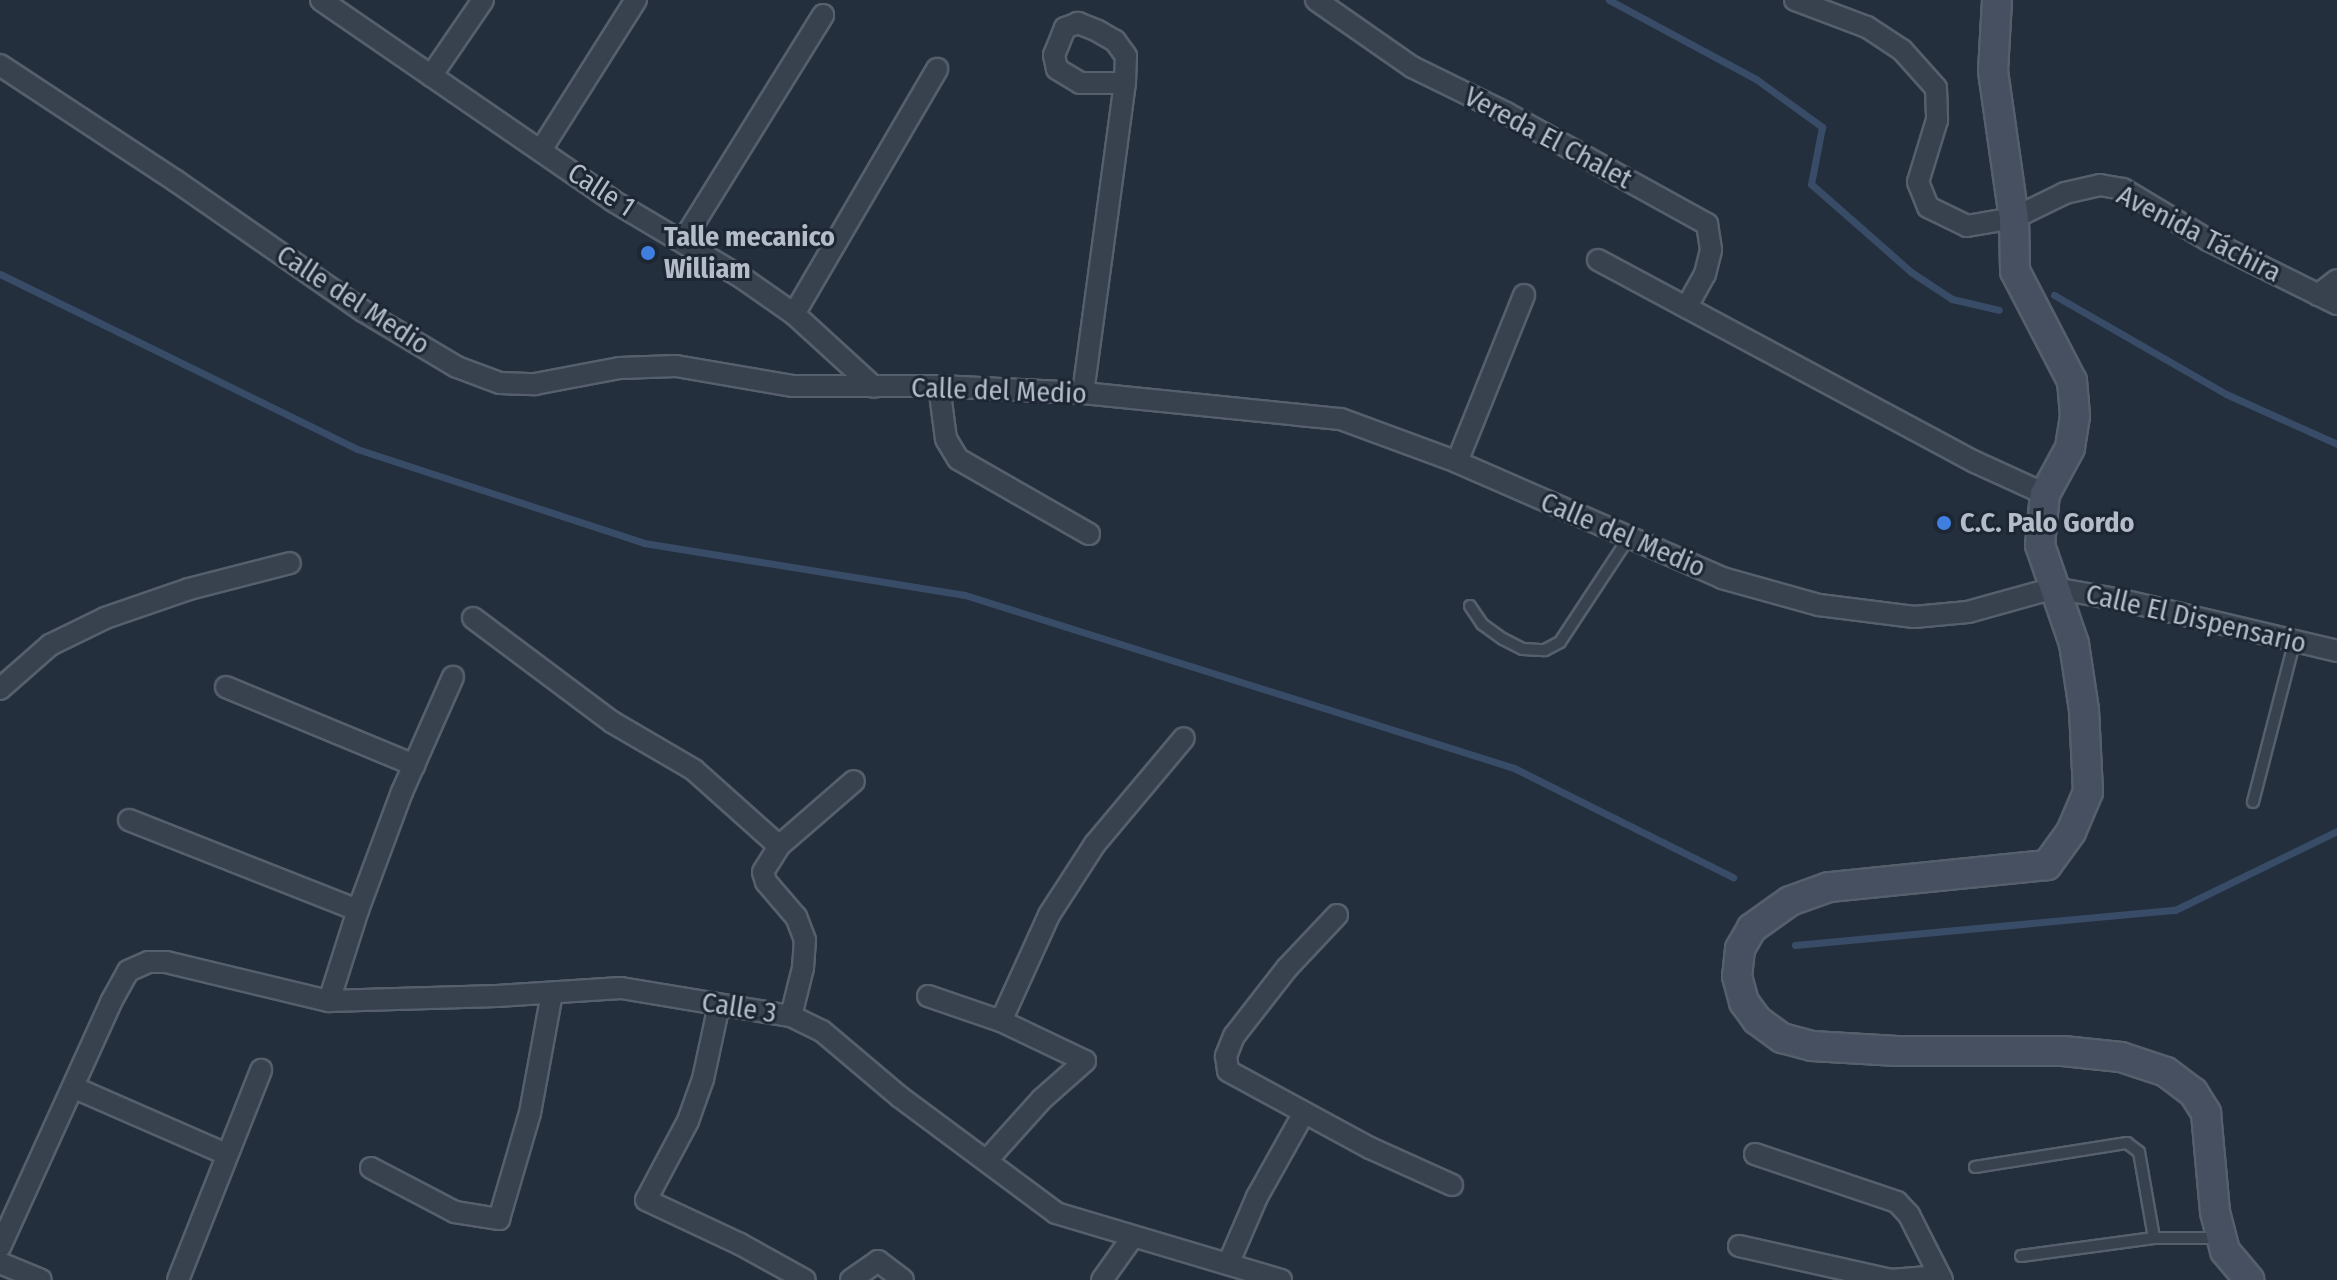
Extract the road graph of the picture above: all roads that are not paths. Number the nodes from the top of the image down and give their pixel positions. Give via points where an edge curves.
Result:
1 (321, 0) edge
2 (483, 0) edge
3 (636, 0) edge
4 (1316, 0) edge
5 (1795, 0) edge
6 (1997, 0) edge
7 (823, 15) dead end
8 (0, 65) edge
9 (937, 69) dead end
10 (431, 76) junction
11 (1125, 83) dead end
12 (541, 150) junction
13 (2014, 218) junction
14 (683, 241) junction
15 (1598, 260) dead end
16 (2337, 280) edge
17 (1524, 295) dead end
18 (2318, 295) junction
19 (2337, 304) edge
20 (1687, 307) junction
21 (794, 314) junction
22 (939, 386) junction
23 (874, 387) junction
24 (1083, 393) junction
25 (1457, 462) junction
26 (2045, 494) junction
27 (1089, 534) dead end
28 (1628, 539) junction
29 (290, 563) dead end
30 (2054, 588) junction
31 (1470, 606) dead end
32 (473, 618) dead end
33 (2295, 640) junction
34 (2337, 651) edge
35 (453, 677) dead end
36 (226, 687) dead end
37 (0, 689) edge
38 (1184, 738) dead end
39 (414, 765) junction
40 (854, 781) dead end
41 (2253, 802) dead end
42 (129, 820) dead end
43 (779, 846) junction
44 (358, 910) junction
45 (1337, 915) dead end
46 (552, 993) junction
47 (928, 996) dead end
48 (329, 1001) junction
49 (719, 1005) junction
50 (791, 1016) junction
51 (1001, 1021) junction
52 (261, 1070) dead end
53 (75, 1088) junction
54 (1304, 1113) junction
55 (226, 1154) junction
56 (1755, 1154) dead end
57 (987, 1160) junction
58 (1975, 1167) dead end
59 (371, 1168) dead end
60 (1452, 1185) dead end
61 (1132, 1238) junction
62 (2154, 1238) junction
63 (2221, 1238) junction
64 (1739, 1246) dead end
65 (0, 1247) edge
66 (2021, 1256) dead end
67 (1229, 1262) junction
68 (0, 1263) edge
69 (1941, 1278) edge
70 (41, 1280) edge
71 (178, 1280) edge
72 (805, 1280) edge
73 (851, 1280) edge
74 (903, 1280) edge
75 (1102, 1280) edge
76 (1281, 1280) edge
77 (2249, 1280) edge

1 - 10 street, Calle 1
2 - 10 street
3 - 12 street
4 - 20 street, Vereda El Chalet via 1412,67 1707,224 1708,262
5 - 13 street, Avenida Táchira via 1867,27 1902,50 1936,88 1937,120 1918,182 1928,207 1967,226
6 - 13 main road via 1993,71
7 - 14 street
8 - 23 street, Calle del Medio via 363,311 457,367 500,383 535,384 620,368 676,366 793,386
9 - 21 street
10 - 12 street, Calle 1
11 - 24 street
12 - 14 street, Calle 1 via 613,201
13 - 18 street, Avenida Táchira via 2065,193 2100,185 2123,189 2208,240
13 - 26 main road via 2015,271 2072,381 2075,416 2070,448
14 - 21 street, Calle 1
15 - 20 street
16 - 18 street
17 - 25 street
18 - 19 street, Avenida Táchira
20 - 26 street via 1975,462
21 - 23 street, Calle 1
22 - 23 street, Calle del Medio
22 - 24 street, Calle del Medio
22 - 27 street via 946,439 958,459
24 - 25 street, Calle del Medio via 1341,419
25 - 28 street, Calle del Medio
26 - 30 main road via 2040,545
28 - 30 street, Calle del Medio via 1750,586 1819,605 1902,616 1968,612
28 - 31 lane via 1560,642 1545,650 1523,649 1503,639 1482,624
29 - 37 street via 105,618 50,645
30 - 33 street, Calle El Dispensario
30 - 63 main road via 2077,662 2088,792 2071,832 2047,865 1829,887 1803,896 1752,928 1740,949 1737,976 1744,1002 1757,1020 1782,1038 1812,1046 2063,1051 2121,1057 2166,1072 2193,1092 2206,1113
32 - 43 street via 612,722 694,770
33 - 34 street, Calle El Dispensario
33 - 41 lane
35 - 39 street
36 - 39 street
38 - 51 street via 1095,844 1049,915
39 - 44 street
40 - 43 street
42 - 44 street
43 - 50 street via 763,872 796,917 805,940
44 - 48 street
45 - 54 street via 1287,968 1234,1036 1226,1056 1228,1071
46 - 48 street, Calle 3
46 - 49 street, Calle 3 via 621,988
46 - 59 street via 530,1113 499,1219 455,1212
47 - 51 street
48 - 53 street, Calle 3 via 148,962 128,971
49 - 50 street, Calle 3
49 - 72 street via 688,1121 646,1200
50 - 57 street, Calle 3 via 822,1031
51 - 57 street via 1085,1061
52 - 55 street
53 - 55 street
53 - 65 street
54 - 60 street
54 - 67 street via 1257,1197
55 - 71 street
56 - 69 street via 1897,1202
57 - 61 street, Calle 3 via 1056,1213
58 - 62 lane via 2127,1143 2139,1152
61 - 67 street, Calle 3
61 - 75 street
62 - 63 lane
62 - 66 lane
63 - 77 main road
64 - 69 street via 1891,1280
67 - 76 street, Calle 3
68 - 70 street
73 - 74 street via 878,1261

